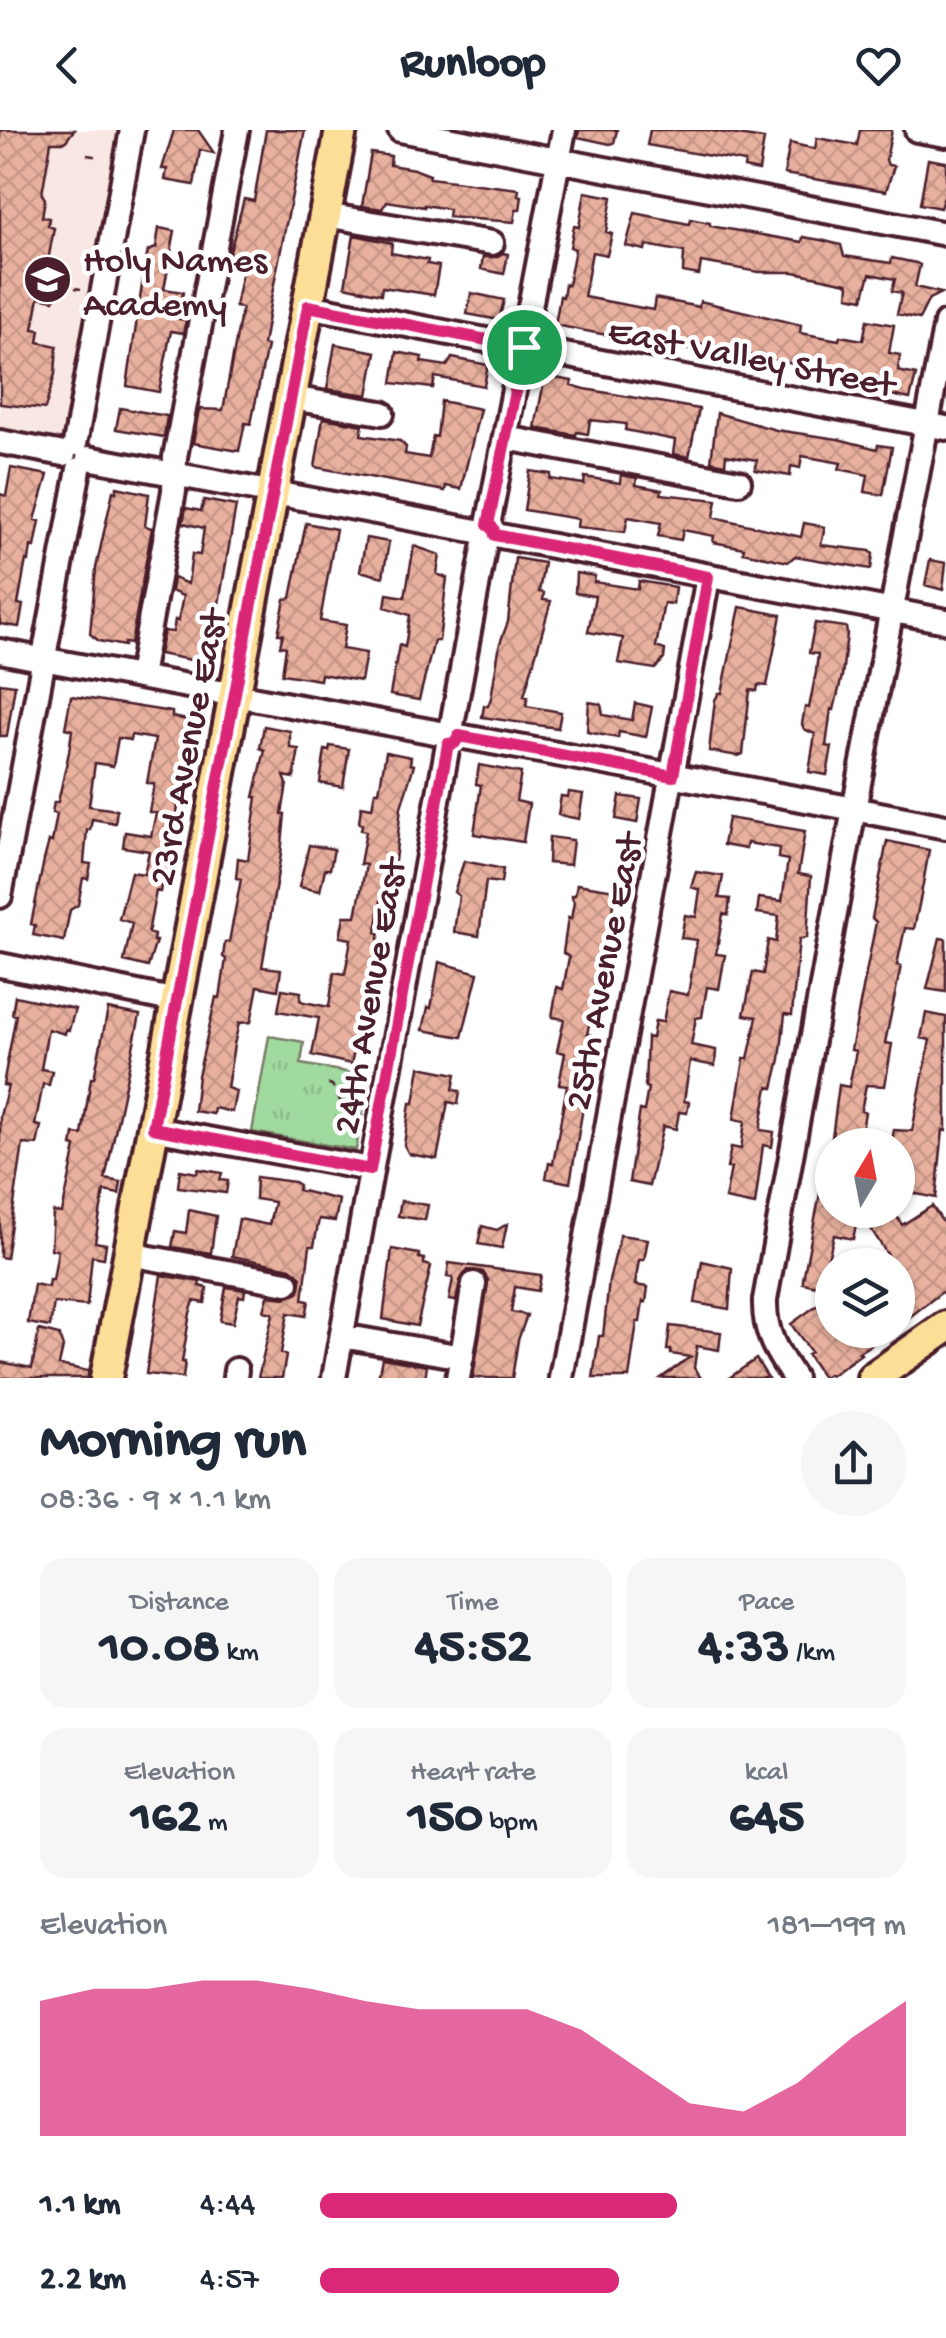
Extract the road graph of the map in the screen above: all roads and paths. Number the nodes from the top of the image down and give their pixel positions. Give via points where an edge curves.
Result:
1 (132, 130) edge
2 (236, 130) edge
3 (341, 130) edge
4 (400, 130) edge
5 (564, 130) edge
6 (917, 130) edge
7 (946, 135) edge
8 (88, 154) dead end
9 (100, 157) dead end
10 (558, 160) junction
11 (325, 215) junction
12 (946, 234) edge
13 (492, 243) dead end
14 (75, 288) dead end
15 (81, 289) dead end
16 (308, 306) junction
17 (946, 324) edge
18 (524, 347) junction
19 (291, 398) junction
20 (382, 414) dead end
21 (936, 426) edge
22 (506, 438) junction
23 (0, 442) edge
24 (77, 456) junction
25 (174, 474) junction
26 (738, 482) dead end
27 (272, 493) junction
28 (486, 534) junction
29 (708, 577) junction
30 (892, 611) junction
31 (946, 621) edge
32 (0, 651) edge
33 (44, 660) junction
34 (140, 676) junction
35 (235, 694) junction
36 (450, 734) junction
37 (673, 776) junction
38 (854, 809) junction
39 (946, 826) edge
40 (0, 896) edge
41 (0, 965) edge
42 (178, 1001) junction
43 (328, 1084) dead end
44 (366, 1122) dead end
45 (153, 1128) junction
46 (370, 1170) junction
47 (129, 1254) junction
48 (287, 1283) dead end
49 (474, 1284) dead end
50 (946, 1327) edge
51 (342, 1336) junction
52 (460, 1368) edge
53 (106, 1378) edge
54 (334, 1378) edge
55 (561, 1378) edge
56 (794, 1378) edge
57 (873, 1378) edge

1 - 24 street
2 - 25 street
3 - 11 main road, 23rd Avenue East
4 - 10 street
5 - 10 street, 24th Avenue East
6 - 7 street
8 - 9 path
10 - 12 street
10 - 18 street, 24th Avenue East
11 - 13 street
11 - 16 main road, 23rd Avenue East
14 - 15 path
16 - 18 street, East Valley Street
16 - 19 main road, 23rd Avenue East
17 - 21 street
18 - 21 street, East Valley Street
18 - 22 street, 24th Avenue East
19 - 20 street
19 - 27 main road, 23rd Avenue East
21 - 30 street
22 - 26 street
22 - 28 street, 24th Avenue East
23 - 24 street
24 - 25 street
24 - 33 street
25 - 27 street
25 - 34 street
27 - 28 street
27 - 35 main road, 23rd Avenue East
28 - 29 street
28 - 36 street, 24th Avenue East
29 - 30 street
29 - 37 street, 25th Avenue East
30 - 31 street
30 - 38 street
32 - 33 street
33 - 34 street
33 - 40 street
34 - 35 street
35 - 36 street
35 - 42 main road, 23rd Avenue East
36 - 37 street
36 - 46 street, 24th Avenue East
37 - 38 street
37 - 55 street, 25th Avenue East
38 - 39 street
38 - 56 street via 764,1300 770,1343
41 - 42 street
42 - 45 main road, 23rd Avenue East
43 - 44 path via 348,1114
45 - 46 street
45 - 47 main road, 23rd Avenue East
46 - 51 street, 24th Avenue East
47 - 48 street
47 - 53 main road, 23rd Avenue East
49 - 52 street
50 - 57 main road
51 - 52 street
51 - 54 street, 24th Avenue East

